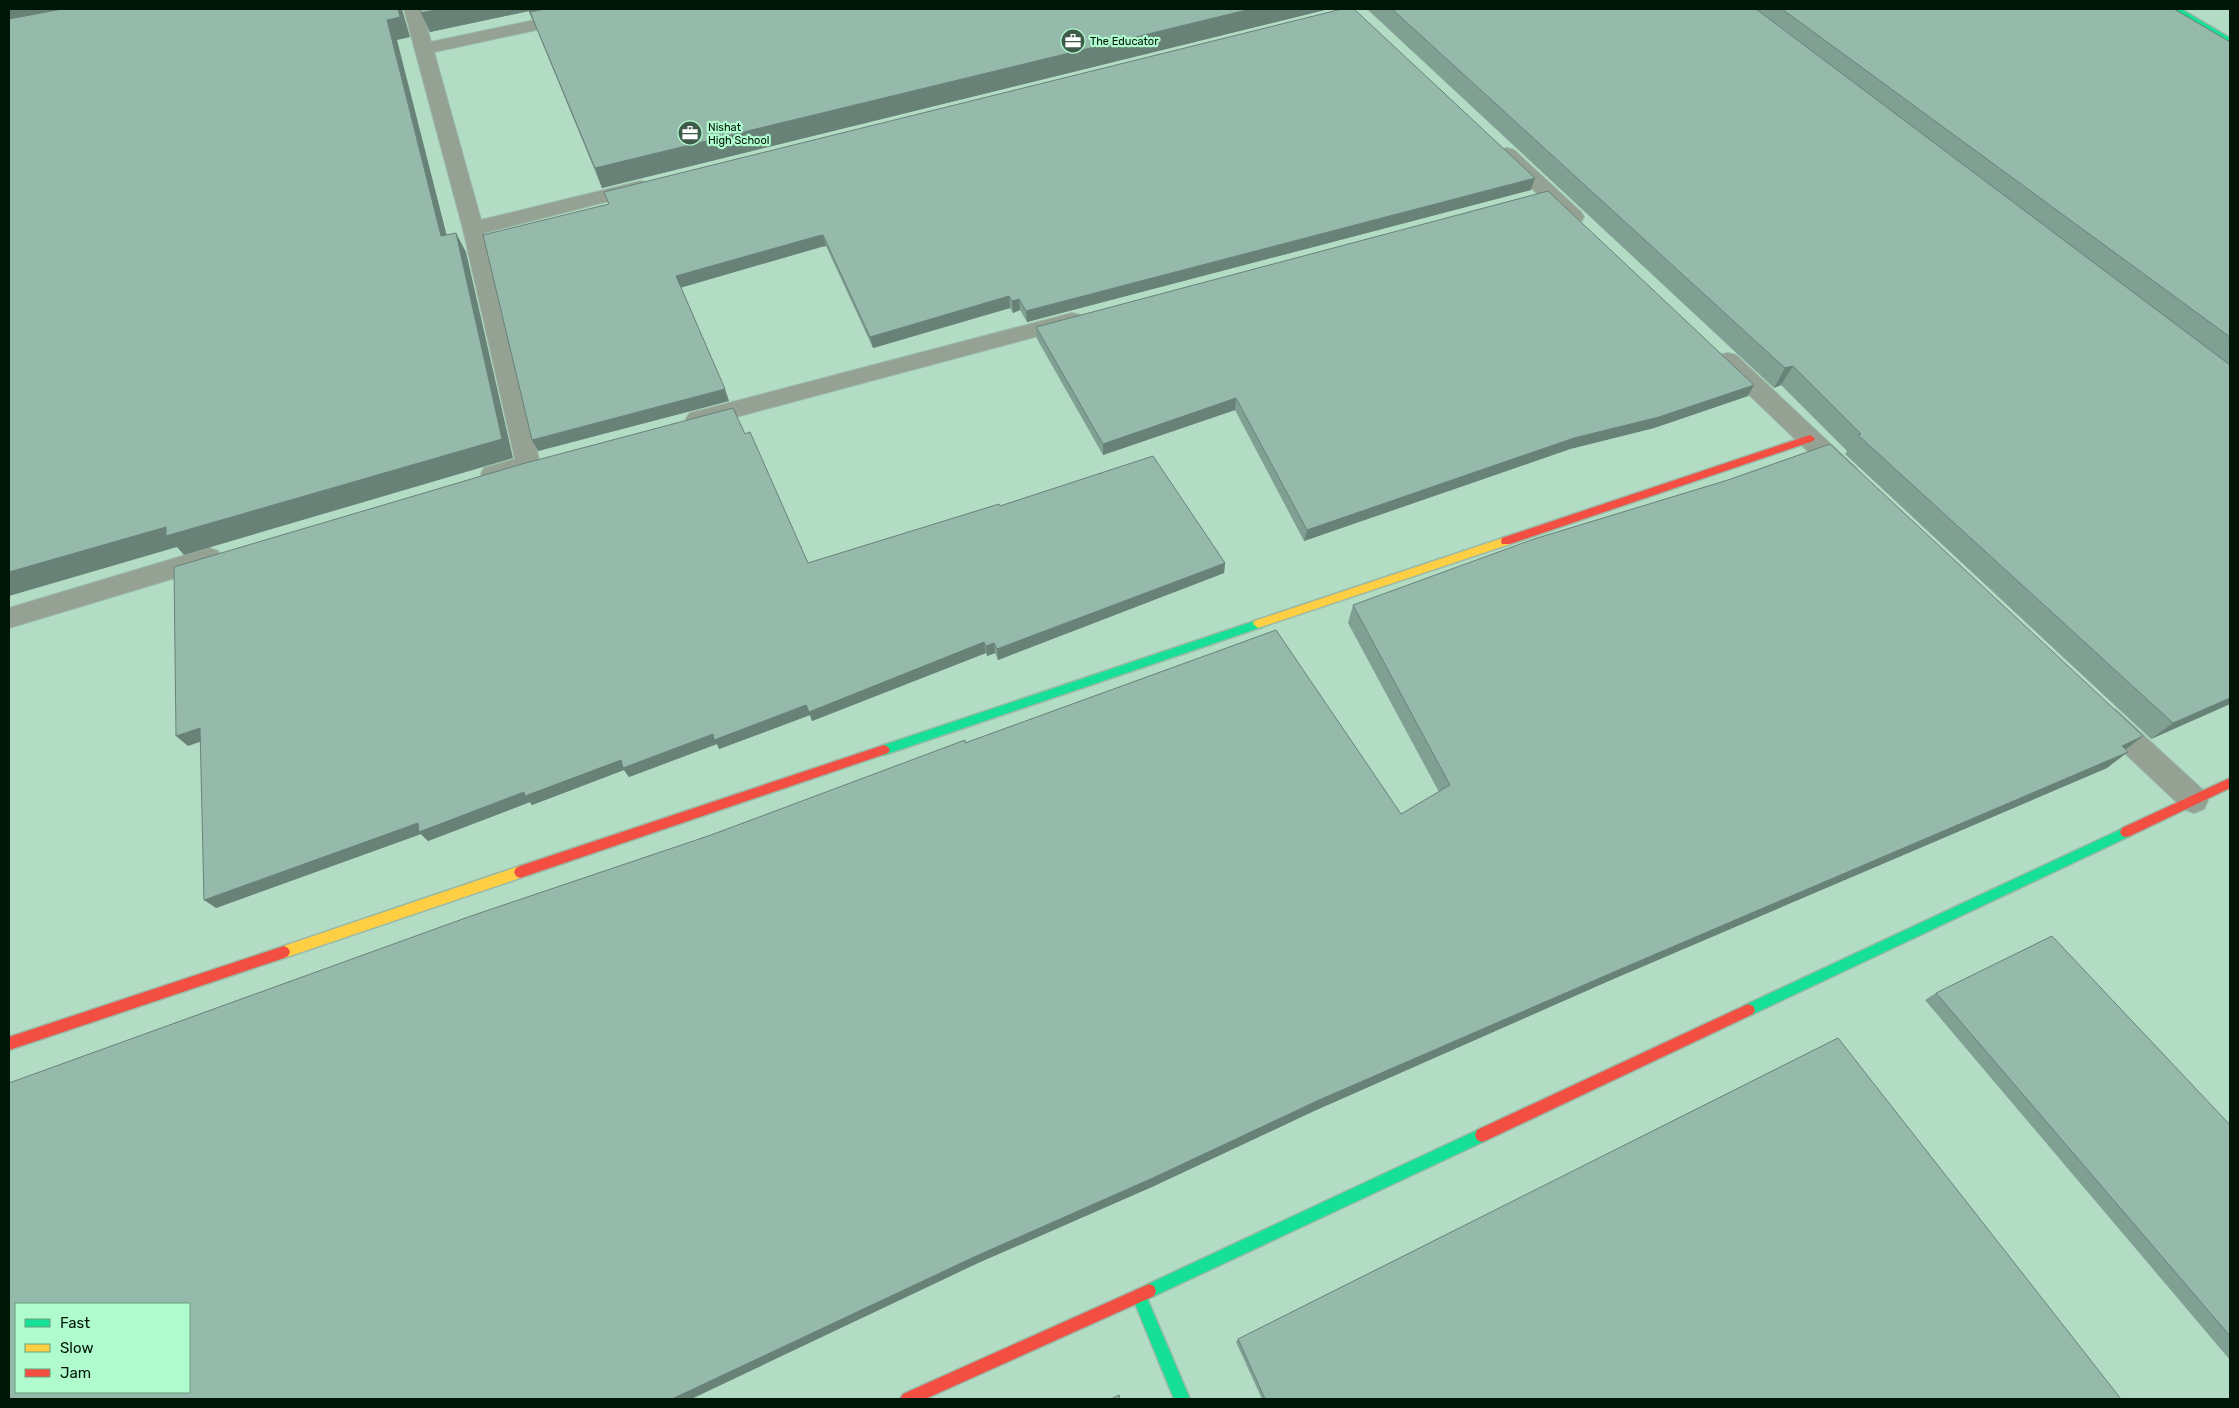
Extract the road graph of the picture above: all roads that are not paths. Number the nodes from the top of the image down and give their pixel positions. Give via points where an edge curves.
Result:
1 (413, 9) edge
2 (610, 9) edge
3 (2176, 9) edge
4 (2230, 41) edge
5 (424, 49) junction
6 (1491, 139) edge
7 (657, 183) edge
8 (473, 229) junction
9 (1593, 234) edge
10 (1096, 314) edge
11 (1709, 344) edge
12 (682, 423) edge
13 (1810, 439) junction
14 (471, 481) edge
15 (1861, 486) edge
16 (226, 554) edge
17 (9, 618) edge
18 (2093, 705) edge
19 (2230, 783) edge
20 (2194, 800) junction
21 (9, 1044) edge
22 (1139, 1296) junction
23 (908, 1399) edge
24 (1182, 1399) edge

1 - 5 street
2 - 5 street
3 - 4 street
5 - 8 street
6 - 9 street via 1540,196
7 - 8 street
8 - 14 street via 537,462
10 - 12 street
11 - 13 street
13 - 15 street
13 - 21 street
16 - 17 street
18 - 20 street
19 - 20 street
20 - 22 street
22 - 23 street
22 - 24 street

